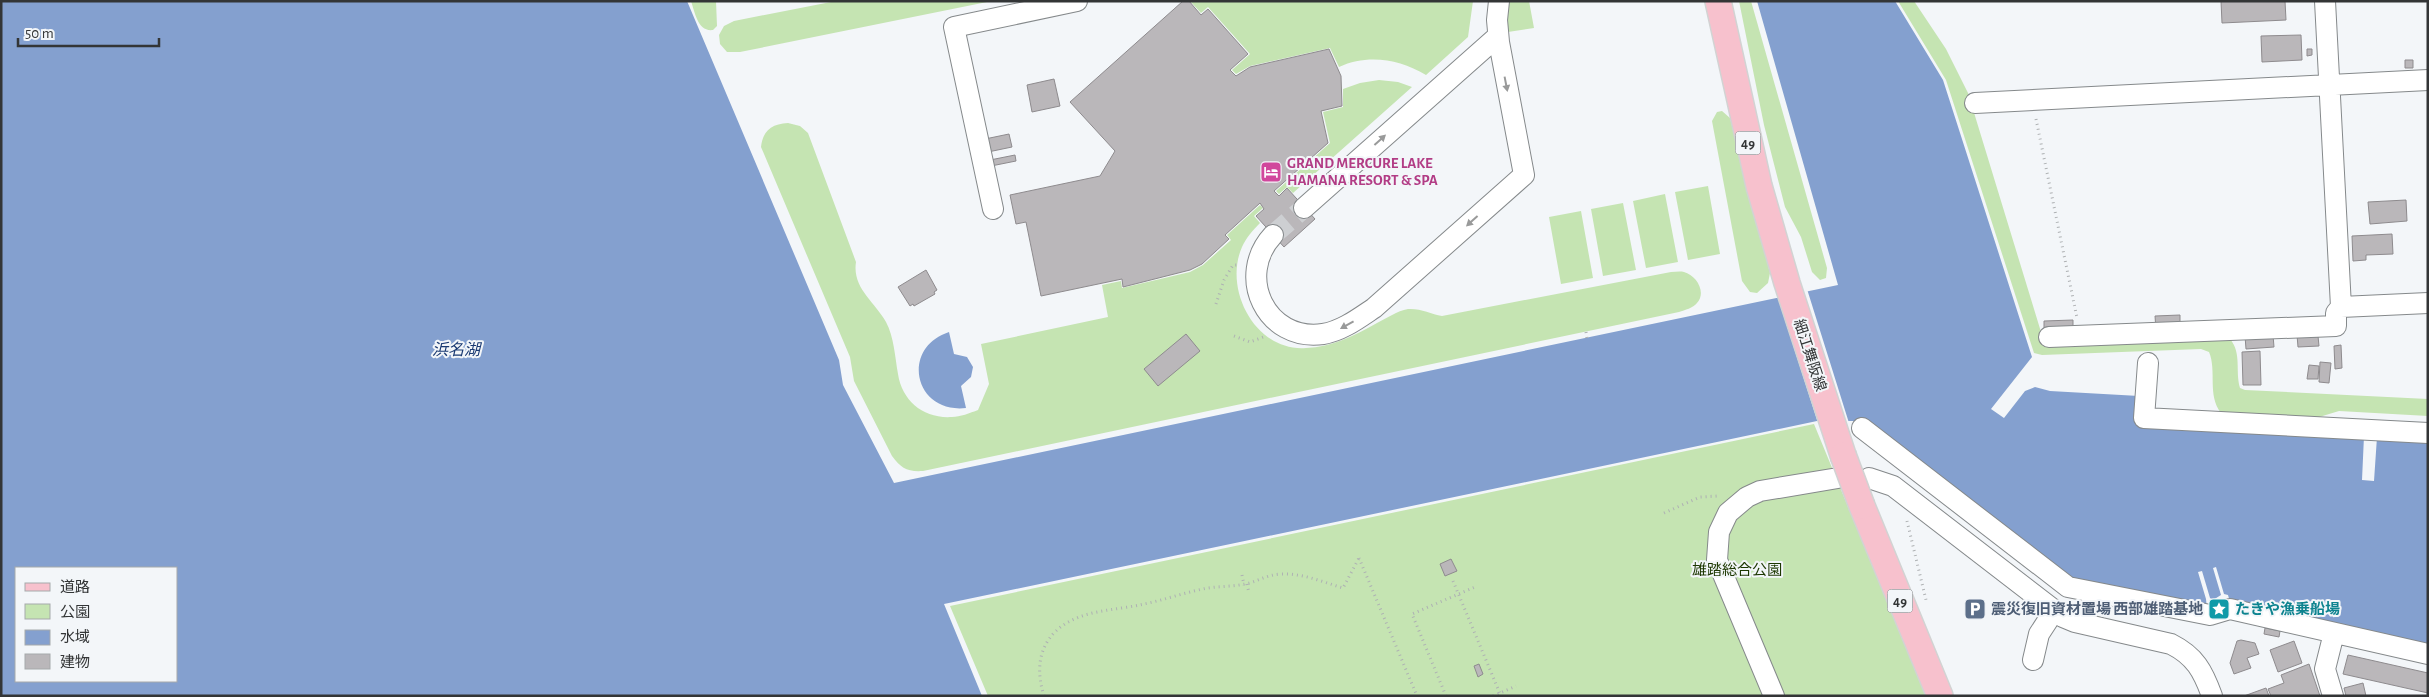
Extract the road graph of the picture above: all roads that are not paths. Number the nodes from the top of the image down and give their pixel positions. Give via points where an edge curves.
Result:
1 (1077, 1) edge
2 (1499, 1) edge
3 (1718, 1) edge
4 (2325, 1) edge
5 (1498, 36) junction
6 (2428, 80) edge
7 (2329, 85) junction
8 (1975, 103) dead end
9 (1304, 208) tunnel mouth
10 (993, 209) dead end
11 (1273, 235) tunnel mouth
12 (2428, 303) edge
13 (2341, 307) junction
14 (2049, 338) dead end
15 (2148, 363) dead end
16 (1862, 428) dead end
17 (2428, 433) edge
18 (1838, 455) junction
19 (1869, 478) dead end
20 (2054, 611) junction
21 (2334, 633) junction
22 (2428, 654) edge
23 (2033, 660) dead end
24 (1774, 696) edge
25 (1940, 696) edge
26 (2212, 696) edge
27 (2333, 696) edge

1 - 10 street via 954,27
2 - 5 street
3 - 18 main road, 細江舞阪線 / 49 via 1747,138
4 - 7 street
9 -> 5 street
5 -> 11 street via 1524,175 1374,308 1348,325 1323,334 1309,334 1284,326 1264,307 1255,281 1259,254
6 - 7 street
7 - 8 street
7 - 13 street
12 - 13 street
13 - 14 street via 2336,313 2336,326
15 - 17 street via 2144,418
16 - 21 street via 2068,587 2210,616 2230,609
18 - 24 street via 1737,504 1728,513 1719,532 1717,560
18 - 25 main road, 細江舞阪線 / 49, bridge
19 - 20 street via 1893,486
20 - 23 street via 2038,634
20 - 26 street via 2075,622 2171,644 2184,650 2203,672
21 - 22 street
21 - 27 street via 2326,669

